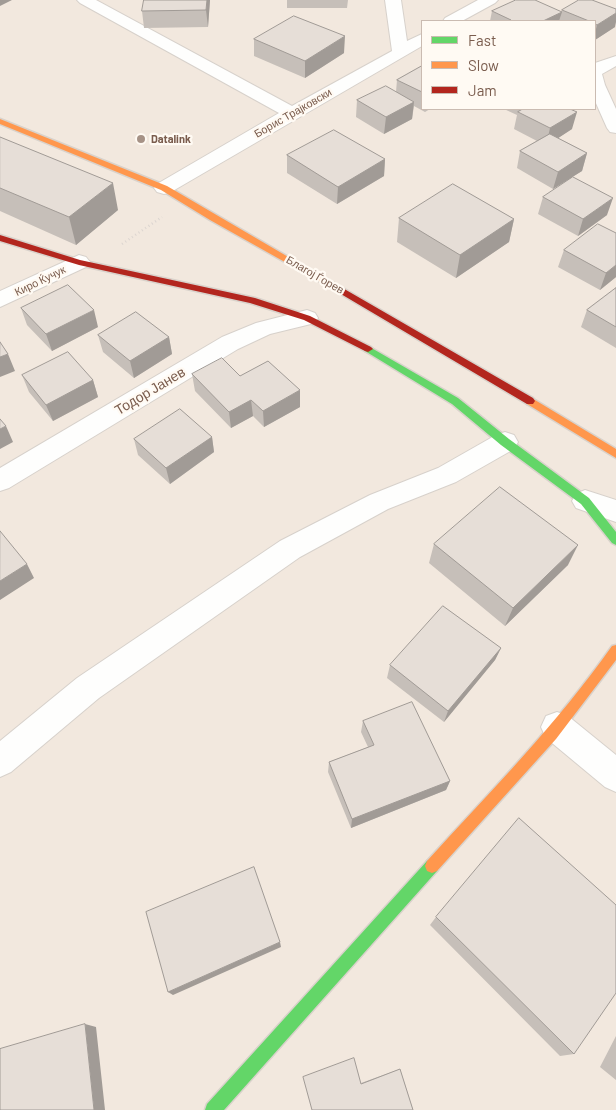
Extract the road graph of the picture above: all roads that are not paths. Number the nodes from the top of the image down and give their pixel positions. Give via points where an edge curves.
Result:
1 (86, 0) edge
2 (393, 0) edge
3 (490, 0) edge
4 (453, 20) edge
5 (421, 40) edge
6 (401, 53) junction
7 (616, 61) edge
8 (596, 70) edge
9 (596, 85) edge
10 (292, 112) junction
11 (0, 121) edge
12 (616, 128) edge
13 (164, 188) junction
14 (0, 238) edge
15 (84, 264) junction
16 (0, 300) edge
17 (307, 318) junction
18 (505, 442) junction
19 (616, 454) edge
20 (0, 481) edge
21 (585, 501) junction
22 (616, 511) edge
23 (616, 540) edge
24 (616, 650) edge
25 (607, 675) edge
26 (557, 727) junction
27 (0, 761) edge
28 (616, 776) edge
29 (213, 1110) edge

1 - 10 street
2 - 6 street
3 - 4 street
5 - 6 street, Борис Трајковски
6 - 10 street, Борис Трајковски
7 - 8 street
9 - 12 street
10 - 13 street, Борис Трајковски
11 - 13 street, Благој Ѓорев
13 - 19 street, Благој Ѓорев via 438,346
14 - 15 street
15 - 16 street, Киро Ќучук
15 - 17 street via 252,300
17 - 18 street via 377,354 455,401
17 - 20 street, Тодор Јанев via 264,328 230,343
18 - 21 street
18 - 27 street via 447,475 379,502 290,549 88,688
21 - 22 street
21 - 23 street
24 - 25 street
25 - 26 street
26 - 28 street
26 - 29 street

